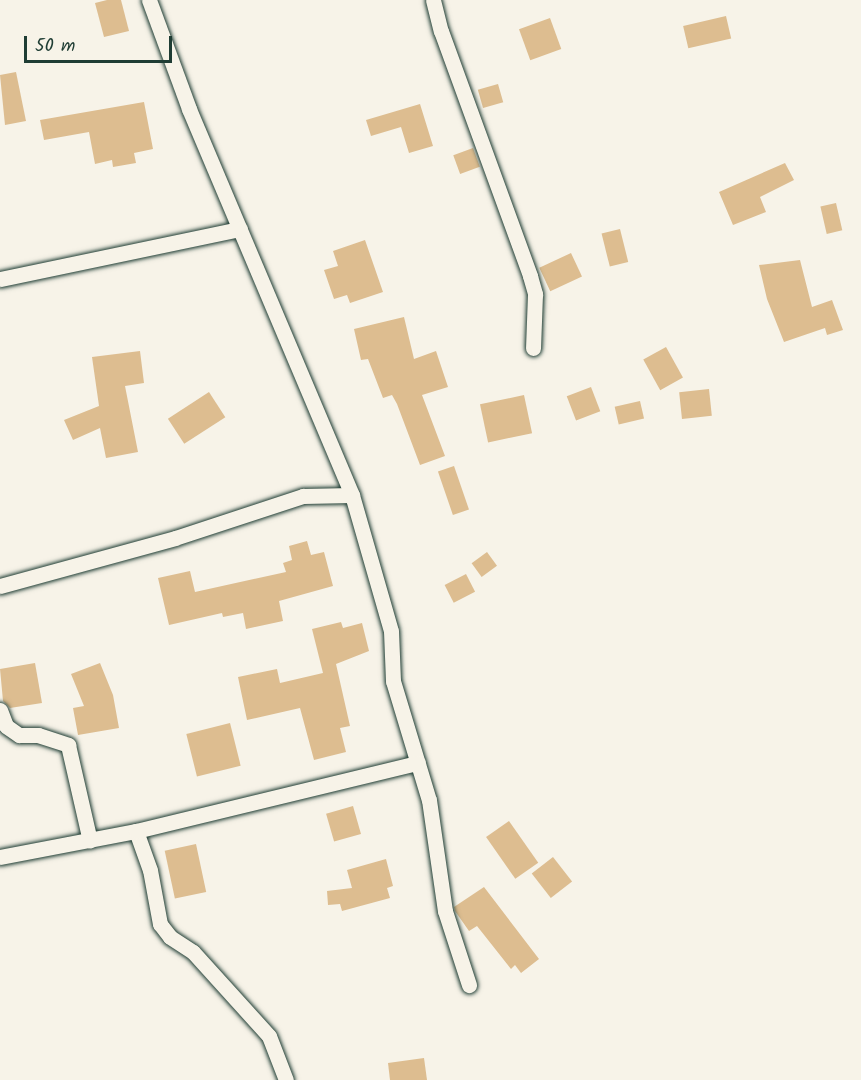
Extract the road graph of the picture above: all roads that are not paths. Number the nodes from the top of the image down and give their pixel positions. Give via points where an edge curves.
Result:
1 (149, 0) edge
2 (433, 0) edge
3 (240, 228) junction
4 (0, 279) edge
5 (533, 348) dead end
6 (352, 495) junction
7 (0, 586) edge
8 (0, 710) edge
9 (418, 763) junction
10 (136, 831) junction
11 (90, 841) junction
12 (0, 857) edge
13 (469, 985) dead end
14 (286, 1080) edge

1 - 3 street
2 - 5 street via 530,276 535,294
3 - 4 street
3 - 6 street
6 - 7 street via 303,496 165,541
6 - 9 street via 376,570 391,632 393,681
8 - 11 street via 6,726 19,735 38,735 68,745
9 - 10 street
9 - 13 street via 429,800 445,911
10 - 11 street
10 - 14 street via 150,870 160,924 170,937 193,952 269,1036
11 - 12 street

